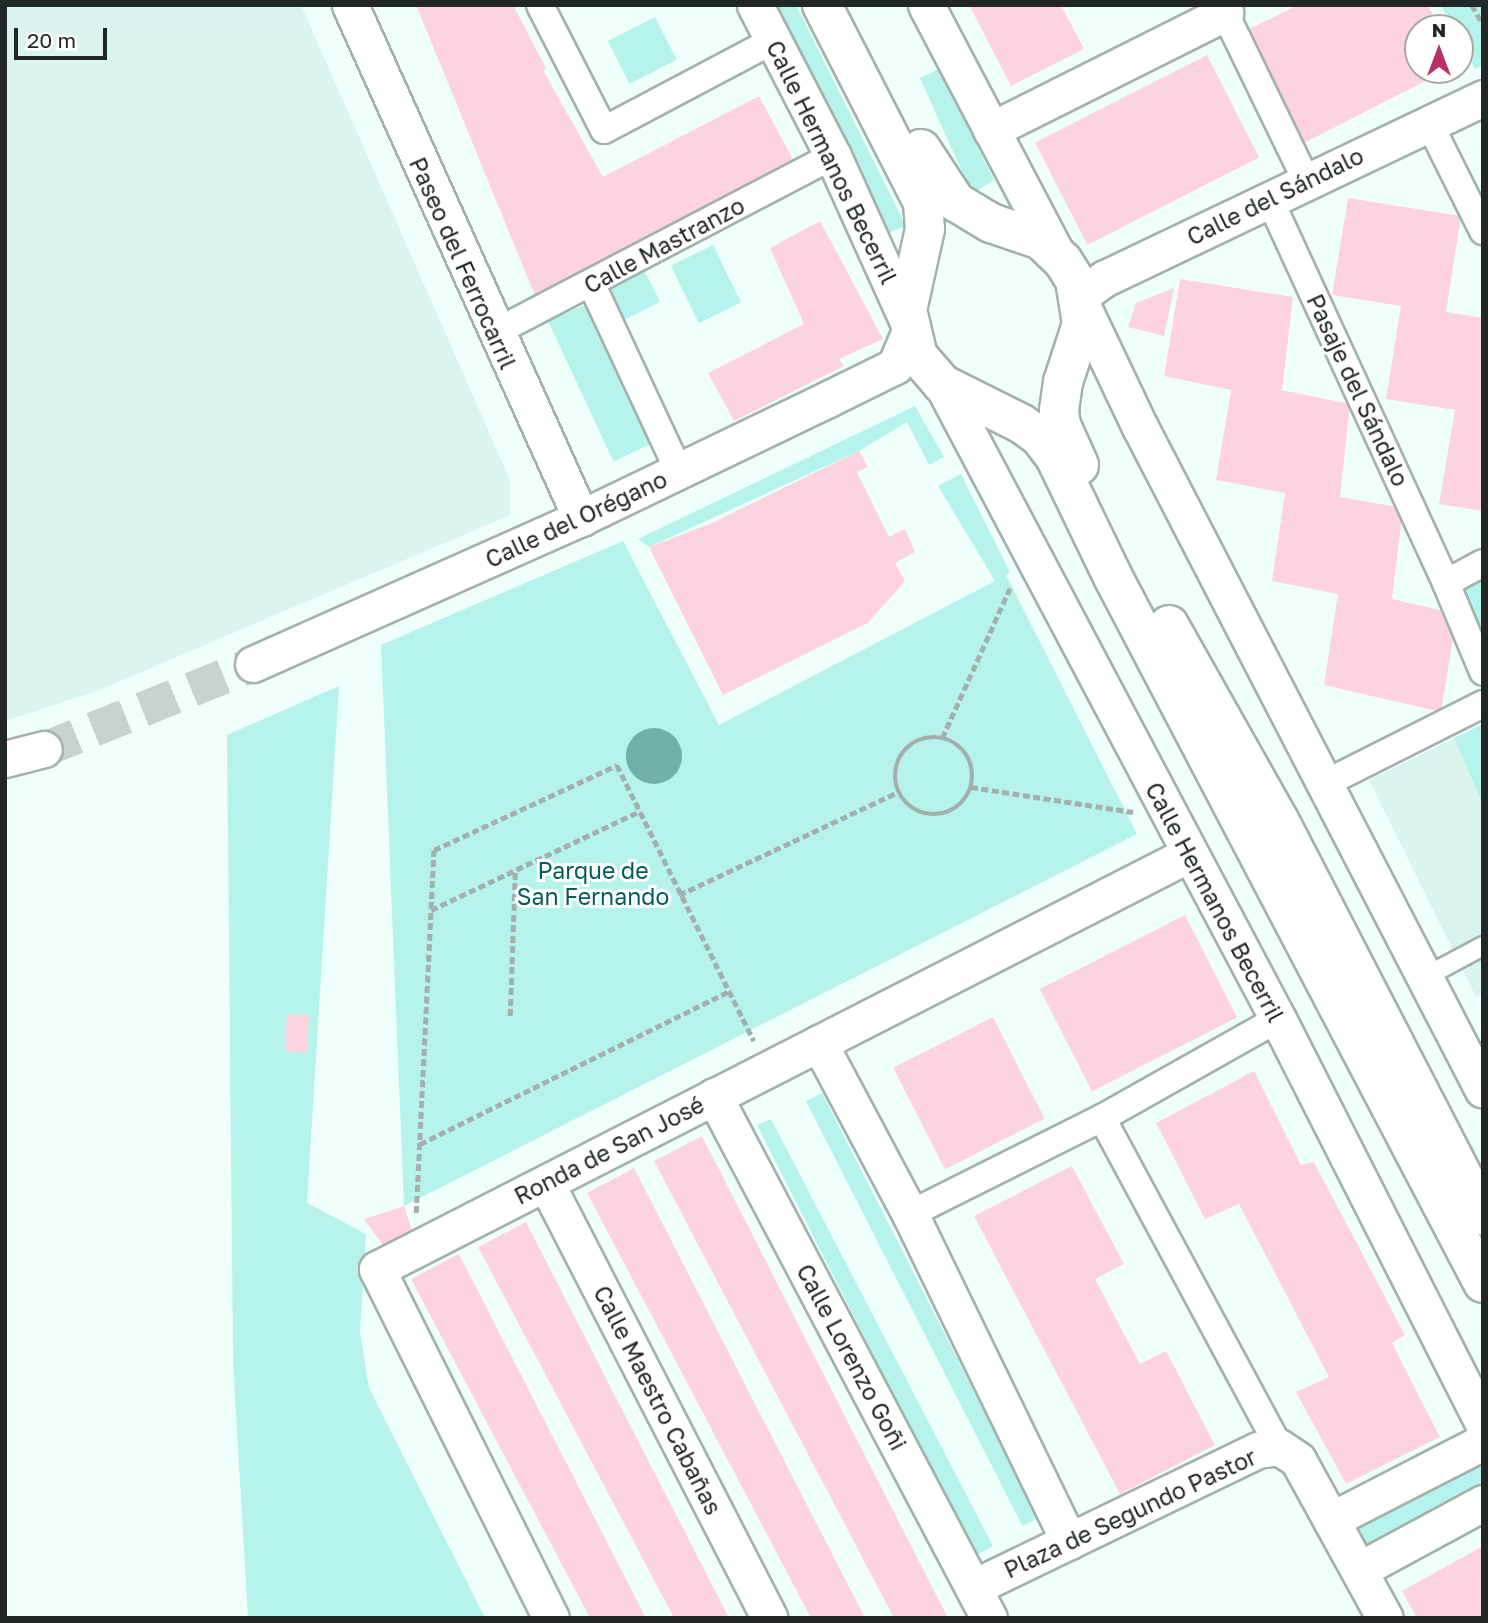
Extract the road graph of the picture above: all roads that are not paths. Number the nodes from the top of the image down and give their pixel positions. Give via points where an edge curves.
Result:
1 (350, 5) edge
2 (540, 5) edge
3 (755, 5) edge
4 (822, 5) edge
5 (849, 5) edge
6 (926, 5) edge
7 (1223, 9) edge
8 (774, 40) junction
9 (1483, 98) edge
10 (1429, 123) junction
11 (990, 130) junction
12 (833, 156) junction
13 (1306, 180) junction
14 (1269, 198) junction
15 (1006, 228) junction
16 (1483, 231) edge
17 (1059, 256) junction
18 (1121, 270) junction
19 (591, 283) junction
20 (1081, 303) junction
21 (905, 327) junction
22 (494, 333) junction
23 (1072, 355) junction
24 (947, 385) junction
25 (679, 472) junction
26 (581, 519) junction
27 (1483, 563) edge
28 (1447, 583) junction
29 (253, 664) tunnel mouth
30 (1483, 672) edge
31 (1483, 704) edge
32 (44, 749) tunnel mouth
33 (5, 759) edge
34 (1324, 784) junction
35 (1189, 854) junction
36 (1483, 946) edge
37 (1424, 977) junction
38 (1278, 1019) junction
39 (820, 1043) junction
40 (1483, 1090) edge
41 (714, 1096) junction
42 (1102, 1118) junction
43 (546, 1183) junction
44 (910, 1214) junction
45 (1483, 1216) edge
46 (1483, 1283) edge
47 (1483, 1423) edge
48 (1483, 1442) edge
49 (1279, 1447) junction
50 (1483, 1503) edge
51 (1331, 1520) junction
52 (1069, 1541) junction
53 (1359, 1570) junction
54 (982, 1602) edge
55 (551, 1618) edge
56 (770, 1618) edge
57 (1385, 1618) edge

1 - 22 street, Paseo del Ferrocarril
2 - 8 street via 604,130
3 - 8 street, Calle Hermanos Becerril
4 - 21 main road, Calle Hermanos Becerril via 922,202 925,229
5 - 15 main road, Calle Hermanos Becerril via 944,189 975,216
6 - 11 street
7 - 11 street
7 - 13 street
8 - 12 street, Calle Hermanos Becerril
9 - 10 street, Calle del Sándalo
10 - 13 street, Calle del Sándalo
10 - 16 street
11 - 17 street
12 - 19 street, Calle Mastranzo
12 - 21 street, Calle Hermanos Becerril
13 - 14 street, Calle del Sándalo
14 - 18 street, Calle del Sándalo
14 - 28 street, Pasaje del Sándalo
15 - 17 main road, Calle Hermanos Becerril via 1033,236
15 - 21 main road, Calle Hermanos Becerril via 977,229 942,244 922,265
17 - 18 street, Calle del Sándalo via 1094,271
17 - 20 main road
18 - 20 street via 1094,284
19 - 22 street, Calle Mastranzo
19 - 25 street
20 - 23 main road via 1082,324
20 - 34 street
21 - 24 main road, Calle Hermanos Becerril via 918,356
21 - 25 street, Calle del Orégano
22 - 26 street, Paseo del Ferrocarril
23 - 24 main road via 1055,377 1020,398 993,401
23 - 45 main road via 1059,411 1076,459 1279,820
24 - 35 street, Calle Hermanos Becerril
24 - 46 main road via 1022,424 1040,437 1055,457 1113,578
25 - 26 street, Calle del Orégano
26 - 29 street, Calle del Orégano
27 - 28 street
28 - 30 street, Pasaje del Sándalo
31 - 34 street
32 - 33 street
34 - 37 street
35 - 38 street, Calle Hermanos Becerril
35 - 39 street, Ronda de San José
36 - 37 lane
37 - 40 street
38 - 42 street
38 - 47 street, Calle Hermanos Becerril
39 - 41 street, Ronda de San José
39 - 44 street
41 - 43 street, Ronda de San José
41 - 54 street, Calle Lorenzo Goñi
42 - 44 street
42 - 49 street
43 - 55 street, Ronda de San José via 377,1269
43 - 56 street, Calle Maestro Cabañas
44 - 52 street
48 - 51 street
49 - 51 street, Plaza de Segundo Pastor via 1298,1460
49 - 52 street, Plaza de Segundo Pastor via 1258,1450
50 - 53 street
51 - 53 street, Plaza de Segundo Pastor
52 - 54 street, Plaza de Segundo Pastor
53 - 57 street, Plaza de Segundo Pastor

